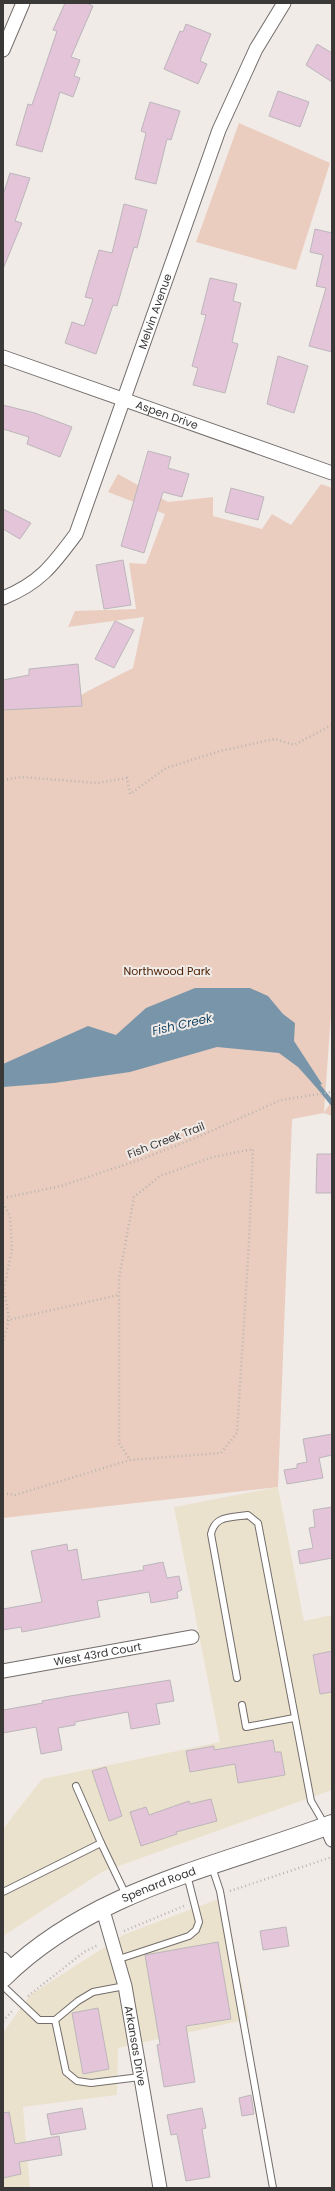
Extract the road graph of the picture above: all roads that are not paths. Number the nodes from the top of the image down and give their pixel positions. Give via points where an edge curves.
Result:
1 (23, 3) edge
2 (284, 3) edge
3 (3, 50) edge
4 (3, 357) edge
5 (124, 399) junction
6 (332, 473) edge
7 (3, 598) edge
8 (192, 1637) dead end
9 (3, 1671) edge
10 (236, 1678) dead end
11 (242, 1705) dead end
12 (294, 1718) junction
13 (76, 1786) dead end
14 (330, 1830) edge
15 (101, 1843) junction
16 (212, 1865) junction
17 (186, 1874) junction
18 (3, 1892) edge
19 (127, 1896) junction
20 (102, 1907) junction
21 (119, 1959) junction
22 (6, 1968) edge
23 (3, 1986) edge
24 (125, 1986) junction
25 (55, 2020) junction
26 (140, 2077) junction
27 (160, 2188) edge
28 (273, 2188) edge

1 - 3 street
2 - 5 street, Melvin Avenue via 256,49 220,130
4 - 5 street, Aspen Drive
5 - 6 street, Aspen Drive
5 - 7 street, Melvin Avenue via 76,534 52,567 24,589
8 - 9 street, West 43rd Court
10 - 12 lane via 211,1534 218,1520 248,1515 258,1523
11 - 12 lane via 246,1727
12 - 14 lane via 311,1801
13 - 15 lane
14 - 16 main road, Spenard Road
15 - 18 lane
15 - 19 lane
16 - 17 main road, Spenard Road
16 - 28 lane via 221,1894
17 - 19 main road, Spenard Road
17 - 21 lane via 199,1922 196,1930 189,1936
19 - 20 main road, Spenard Road
20 - 21 street, Arkansas Drive
20 - 22 main road, Spenard Road via 57,1933
21 - 24 street, Arkansas Drive
23 - 25 lane via 39,2020
24 - 25 lane via 93,1992
24 - 26 street, Arkansas Drive
25 - 26 lane via 66,2072 77,2081 91,2083
26 - 27 street, Arkansas Drive

